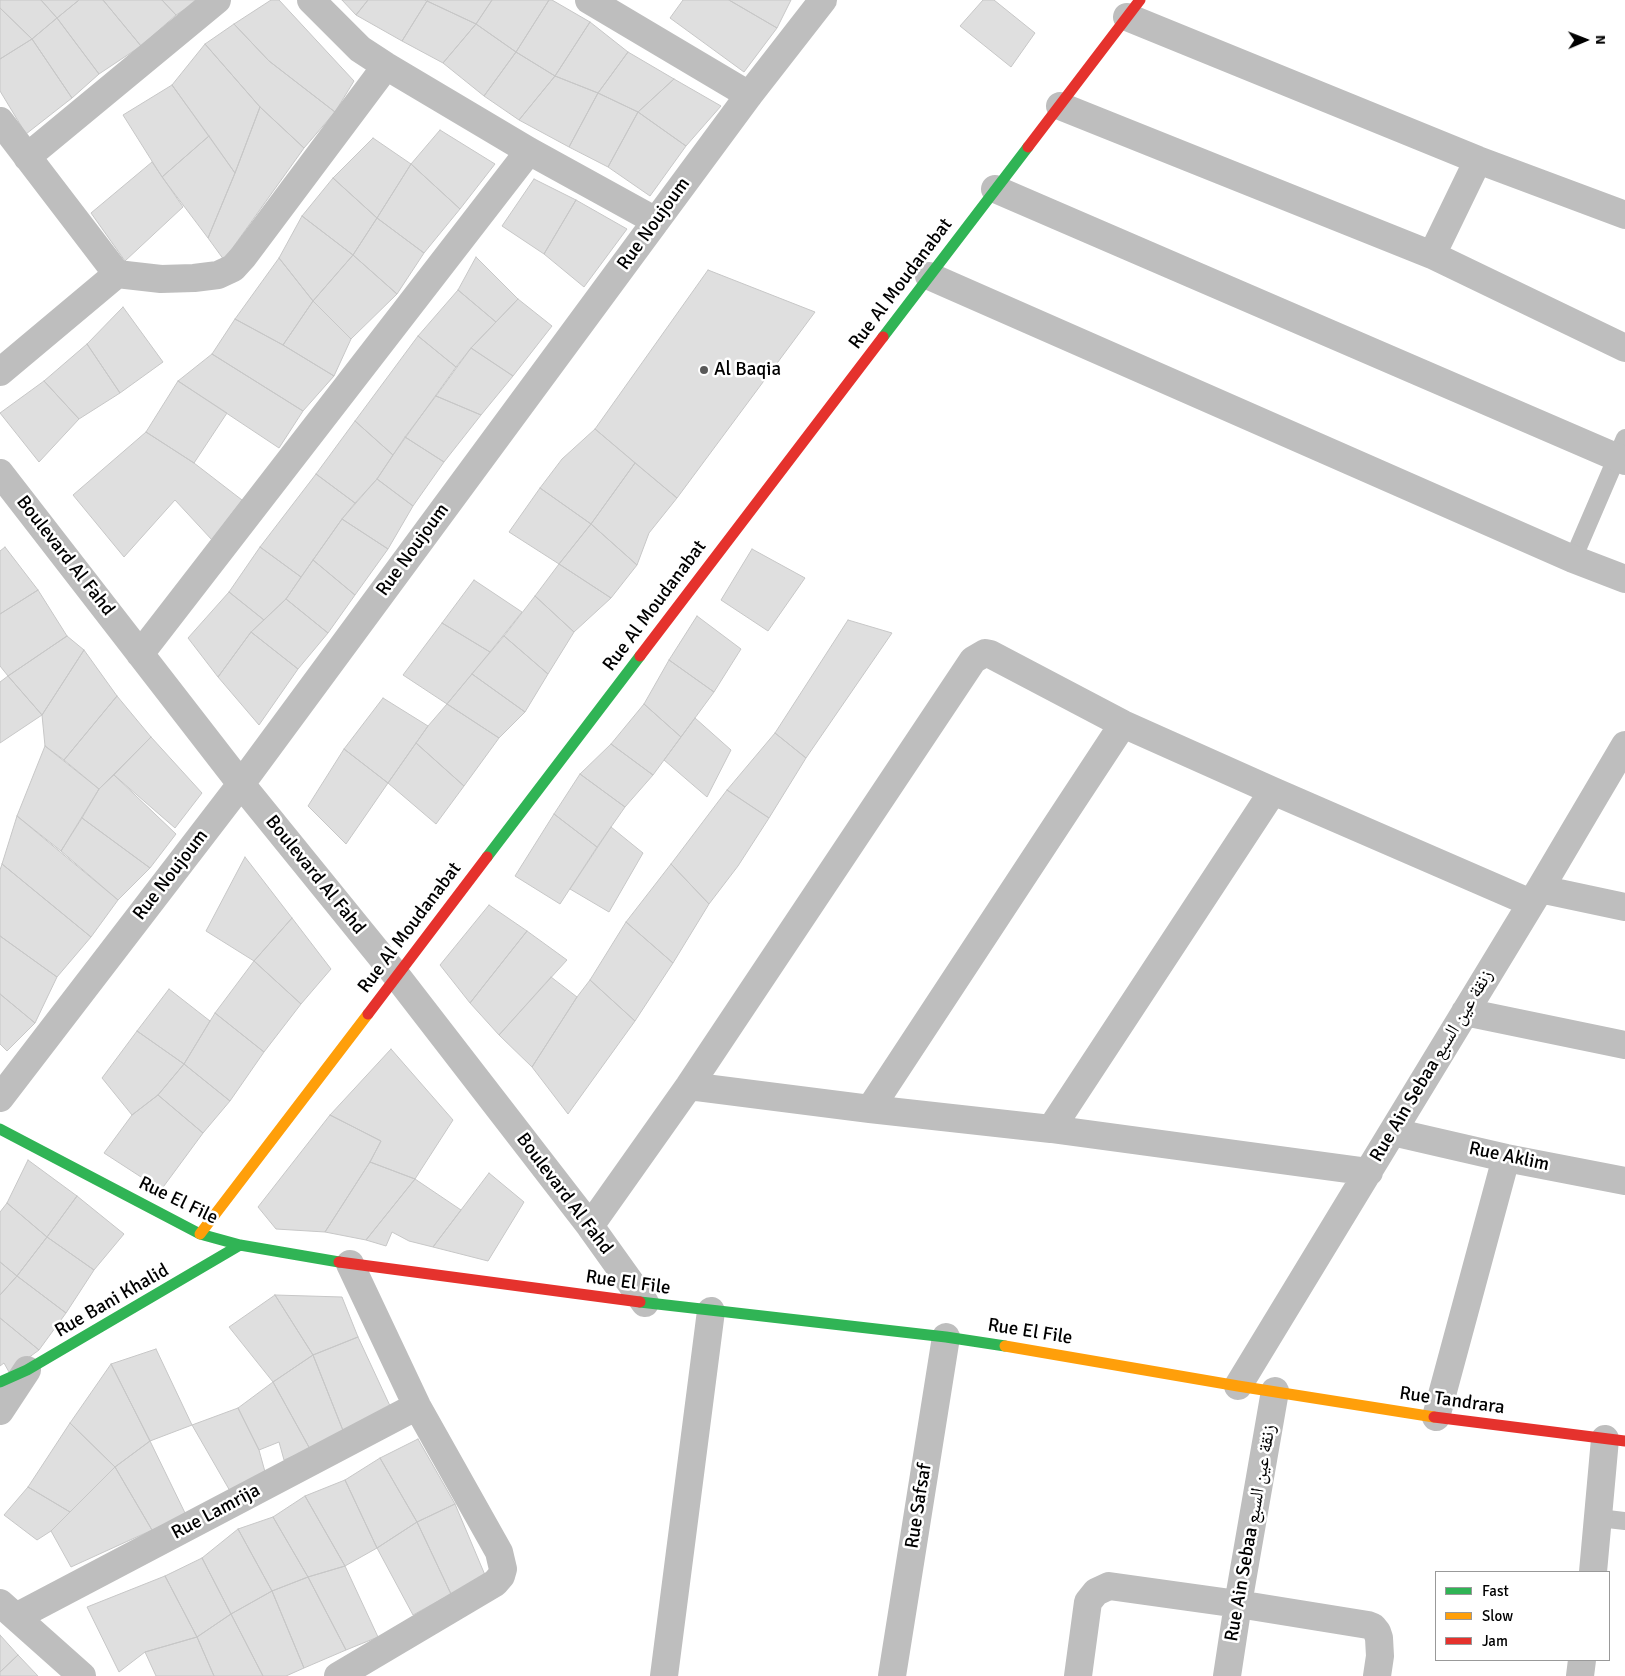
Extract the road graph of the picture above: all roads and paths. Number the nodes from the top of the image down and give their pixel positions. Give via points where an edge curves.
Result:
1 (217, 0) edge
2 (311, 0) edge
3 (589, 0) edge
4 (823, 0) edge
5 (1134, 9) edge
6 (386, 66) junction
7 (749, 95) junction
8 (1060, 106) junction
9 (0, 121) edge
10 (529, 151) junction
11 (27, 156) junction
12 (1478, 160) junction
13 (995, 189) junction
14 (1625, 215) edge
15 (656, 221) junction
16 (1432, 255) junction
17 (117, 274) junction
18 (929, 276) junction
19 (1625, 348) edge
20 (0, 372) edge
21 (1622, 452) edge
22 (0, 473) edge
23 (1573, 559) junction
24 (1625, 579) edge
25 (140, 654) junction
26 (1122, 724) junction
27 (1625, 745) edge
28 (241, 784) junction
29 (1273, 791) junction
30 (1536, 896) junction
31 (1625, 908) edge
32 (396, 975) junction
33 (1465, 1012) junction
34 (1625, 1045) edge
35 (689, 1086) junction
36 (0, 1098) edge
37 (870, 1109) junction
38 (0, 1129) edge
39 (1051, 1129) junction
40 (1393, 1132) junction
41 (1506, 1158) junction
42 (1369, 1172) junction
43 (1625, 1181) edge
44 (590, 1226) junction
45 (200, 1234) junction
46 (240, 1245) junction
47 (350, 1264) junction
48 (645, 1303) junction
49 (711, 1312) junction
50 (946, 1337) junction
51 (27, 1370) junction
52 (0, 1382) edge
53 (1238, 1386) junction
54 (1275, 1391) junction
55 (417, 1406) junction
56 (0, 1411) edge
57 (1436, 1417) junction
58 (1615, 1440) edge
59 (1612, 1519) edge
60 (1592, 1571) edge
61 (1238, 1604) junction
62 (8, 1610) edge
63 (1582, 1661) edge
64 (82, 1676) edge
65 (338, 1676) edge
66 (664, 1676) edge
67 (892, 1676) edge
68 (1078, 1676) edge
69 (1227, 1676) edge
70 (1377, 1676) edge
71 (1580, 1676) edge

1 - 11 street
2 - 6 street via 360,49
3 - 7 street
4 - 7 street, Rue Noujoum
5 - 8 street, Rue Al Moudanabat
5 - 12 street
6 - 10 street
6 - 17 street via 233,268 218,275 194,278 162,279
7 - 15 street, Rue Noujoum
8 - 13 street, Rue Al Moudanabat
8 - 16 street
9 - 11 street
10 - 15 street
10 - 25 street
11 - 17 street
12 - 14 street
12 - 16 street
13 - 18 street, Rue Al Moudanabat
13 - 21 street
15 - 28 street, Rue Noujoum
16 - 19 street
17 - 20 street
18 - 23 street
18 - 32 street, Rue Al Moudanabat
21 - 23 lane
22 - 25 street, Boulevard Al Fahd
23 - 24 street
25 - 28 street, Boulevard Al Fahd
26 - 29 street
26 - 35 street via 990,654 973,660
26 - 37 street
27 - 30 street, Rue Ain Sebaa زنقة عين السبع
28 - 32 street, Boulevard Al Fahd
28 - 36 street, Rue Noujoum
29 - 30 street
29 - 39 street
30 - 31 street
30 - 33 street, Rue Ain Sebaa زنقة عين السبع
32 - 44 street, Boulevard Al Fahd
32 - 45 street, Rue Al Moudanabat
33 - 34 street
33 - 40 street, Rue Ain Sebaa زنقة عين السبع
35 - 37 street
35 - 44 street
37 - 39 street
38 - 45 street, Rue El File
39 - 42 street
40 - 41 street, Rue Aklim
40 - 42 street, Rue Ain Sebaa زنقة عين السبع
41 - 43 street, Rue Aklim
41 - 57 street
42 - 53 street, Rue Ain Sebaa زنقة عين السبع
44 - 48 street, Boulevard Al Fahd
45 - 46 street, Rue El File
46 - 47 street, Rue El File
46 - 51 street, Rue Bani Khalid
47 - 48 street, Rue El File
47 - 55 street
48 - 49 street, Rue El File
49 - 50 street, Rue El File
49 - 66 street
50 - 53 street, Rue El File
50 - 67 street, Rue Safsaf
51 - 52 street, Rue Bani Khalid
51 - 56 street
53 - 54 street, Rue El File
54 - 57 street, Rue Tandrara
54 - 61 street, Rue Ain Sebaa زنقة عين السبع
55 - 62 street, Rue Lamrija
55 - 65 street via 499,1552 503,1569 501,1576 495,1583
57 - 58 street, Rue Tandrara
58 - 59 street
59 - 60 street
61 - 68 street via 1109,1586 1102,1588 1088,1602
61 - 69 street, Rue Ain Sebaa زنقة عين السبع
61 - 70 street via 1373,1627 1379,1638
62 - 64 street
63 - 71 street

